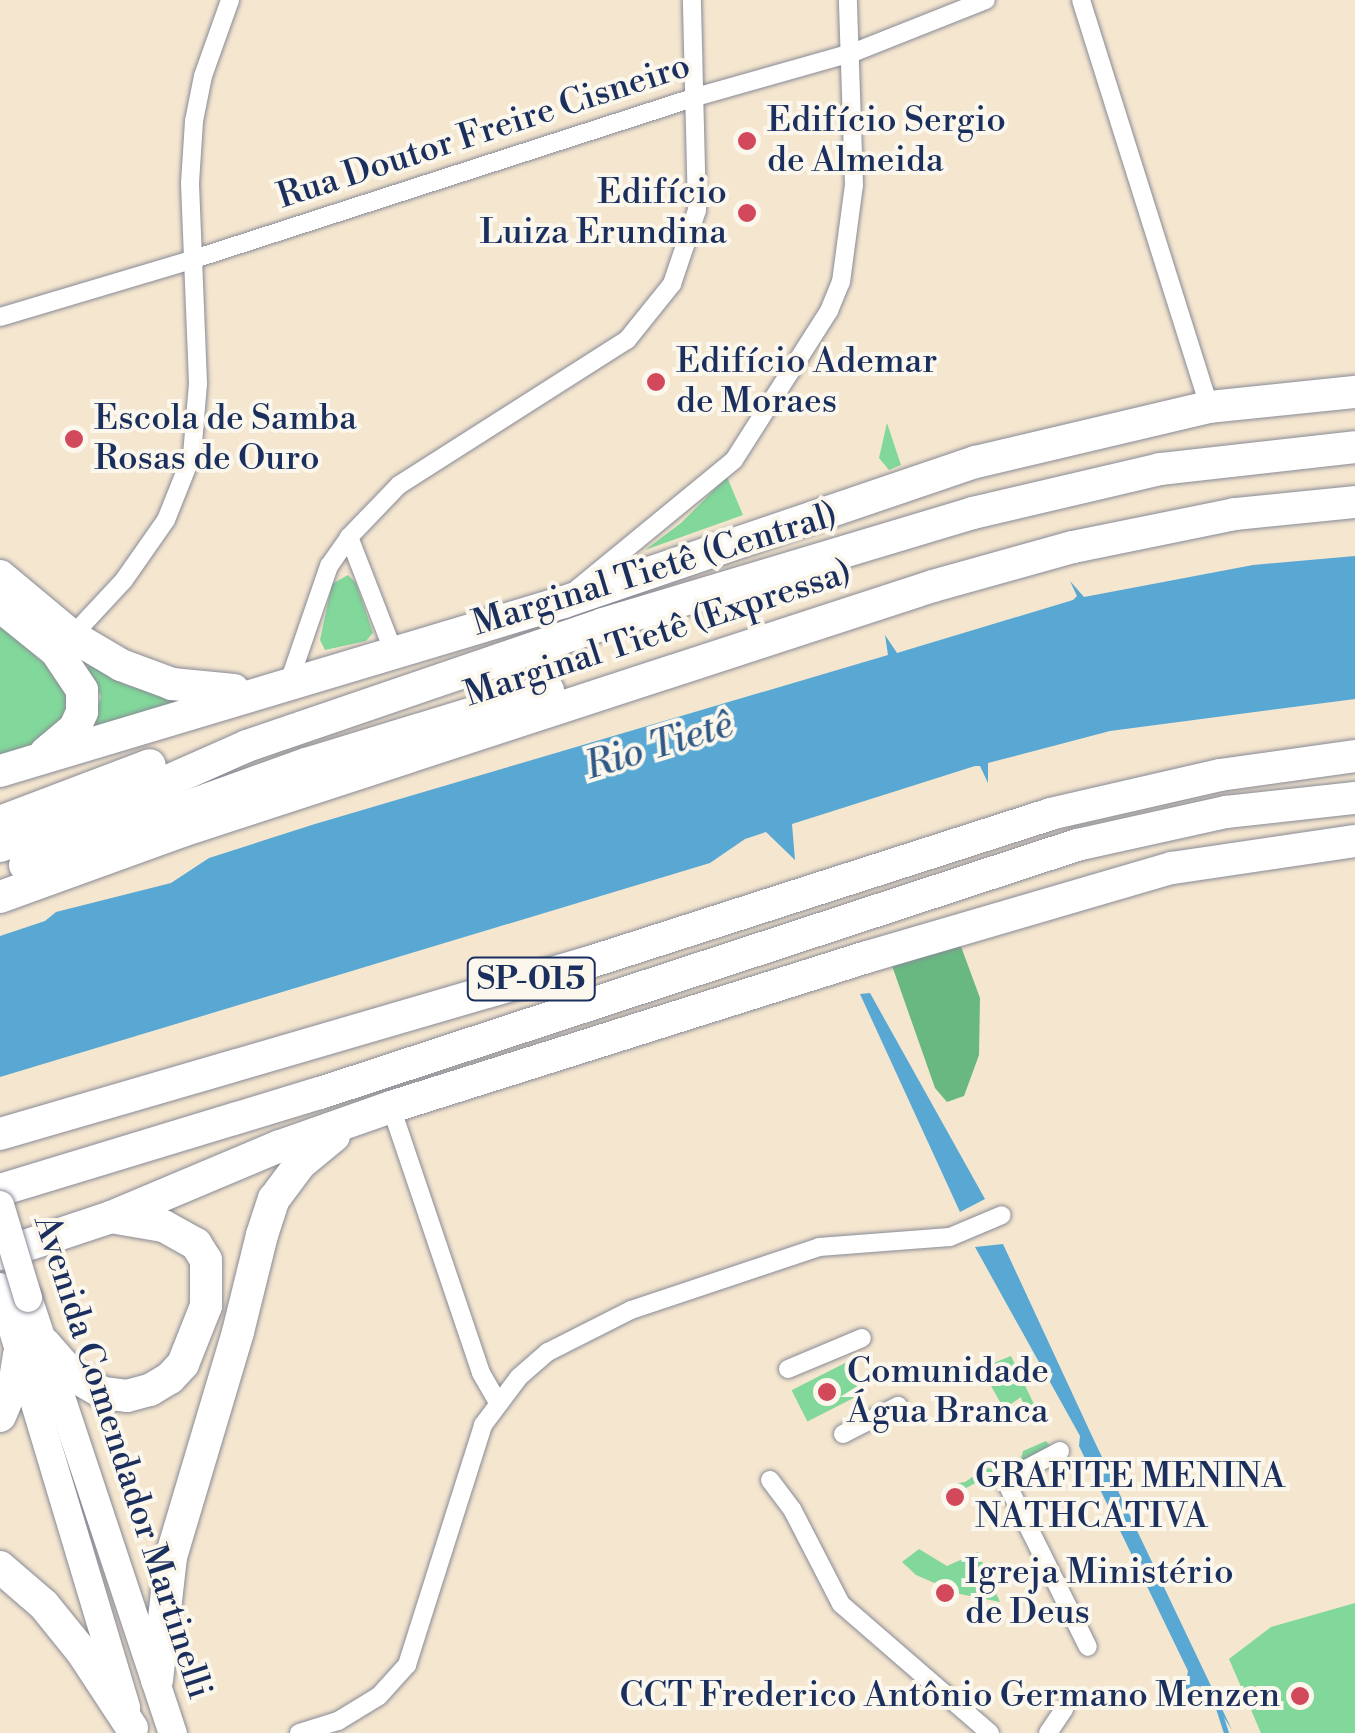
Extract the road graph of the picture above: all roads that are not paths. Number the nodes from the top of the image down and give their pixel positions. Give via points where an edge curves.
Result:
1 (230, 0) edge
2 (692, 0) edge
3 (848, 0) edge
4 (986, 0) edge
5 (1081, 0) edge
6 (852, 53) junction
7 (696, 97) junction
8 (192, 260) junction
9 (0, 316) edge
10 (1355, 392) edge
11 (1210, 408) junction
12 (1355, 447) edge
13 (1355, 502) edge
14 (349, 536) junction
15 (0, 576) edge
16 (751, 581) junction
17 (564, 602) junction
18 (0, 606) edge
19 (72, 636) junction
20 (427, 644) junction
21 (394, 653) junction
22 (717, 655) junction
23 (274, 686) junction
24 (1355, 756) edge
25 (34, 760) junction
26 (306, 764) junction
27 (0, 771) edge
28 (1355, 798) edge
29 (0, 822) edge
30 (1355, 841) edge
31 (0, 846) edge
32 (0, 873) edge
33 (0, 897) edge
34 (885, 908) junction
35 (703, 1008) junction
36 (231, 1066) junction
37 (320, 1093) junction
38 (391, 1107) junction
39 (357, 1120) junction
40 (0, 1134) edge
41 (12, 1186) edge
42 (0, 1205) edge
43 (1002, 1215) dead end
44 (111, 1217) junction
45 (0, 1254) edge
46 (11, 1296) edge
47 (862, 1338) dead end
48 (32, 1349) junction
49 (788, 1369) dead end
50 (498, 1402) junction
51 (898, 1406) dead end
52 (0, 1416) edge
53 (843, 1434) dead end
54 (1060, 1452) dead end
55 (770, 1480) dead end
56 (0, 1568) edge
57 (1088, 1647) dead end
58 (157, 1680) junction
59 (1064, 1710) dead end
60 (132, 1730) edge
61 (173, 1733) edge
62 (299, 1733) edge
63 (990, 1733) edge
64 (1048, 1733) edge

1 - 8 street via 194,121
2 - 7 street
3 - 6 street
4 - 6 street, Rua Doutor Freire Cisneiro
5 - 11 street
6 - 7 street, Rua Doutor Freire Cisneiro
6 - 17 street via 854,184 841,282 829,311 734,460
7 - 8 street, Rua Doutor Freire Cisneiro
7 - 14 street via 696,210 672,284 649,317 589,367 399,485
8 - 9 street, Rua Doutor Freire Cisneiro
8 - 19 street via 196,418 178,499 124,580
10 - 11 highway
11 - 17 highway via 976,462
12 - 16 highway, Marginal Tietê (Central) via 1097,482
13 - 22 highway, Marginal Tietê (Expressa) via 1235,514 1074,547
14 - 21 street
14 - 23 street
15 - 19 highway
16 - 26 highway via 739,595 330,746
16 - 31 highway, Marginal Tietê (Central) via 603,624 247,746
17 - 20 highway
18 - 25 highway via 56,651 82,690 76,728
19 - 23 highway via 172,684
20 - 21 highway
20 - 29 highway via 400,666
21 - 23 highway
22 - 26 highway via 656,656
22 - 33 highway, Marginal Tietê (Expressa)
23 - 25 highway
24 - 36 highway, SP-015 via 1220,775 1050,814 590,962
25 - 27 highway
26 - 32 highway
28 - 34 highway via 1156,826
30 - 35 highway via 1172,868
34 - 36 highway via 831,913 288,1065
34 - 37 highway
35 - 37 highway via 642,1013 353,1095
35 - 38 highway
36 - 40 highway, SP-015
37 - 41 highway
38 - 39 highway
38 - 50 street via 481,1373
39 - 44 highway
39 - 58 highway via 312,1152 274,1199 171,1557
42 - 46 main road, Avenida Comendador Martinelli, bridge
43 - 50 street via 958,1236 820,1248 582,1331 548,1352
44 - 45 highway
44 - 48 highway via 184,1235 206,1260 206,1306 183,1364 150,1390 126,1396 102,1393
46 - 48 main road, Avenida Comendador Martinelli
47 - 49 street
48 - 52 highway
48 - 58 main road, Avenida Comendador Martinelli
48 - 60 main road, Avenida Comendador Martinelli
50 - 62 street via 471,1454 407,1665 379,1696 338,1721
51 - 53 street
54 - 57 street via 1005,1480
55 - 63 street via 841,1604
56 - 60 highway via 44,1605
58 - 61 main road, Avenida Comendador Martinelli
59 - 64 street

